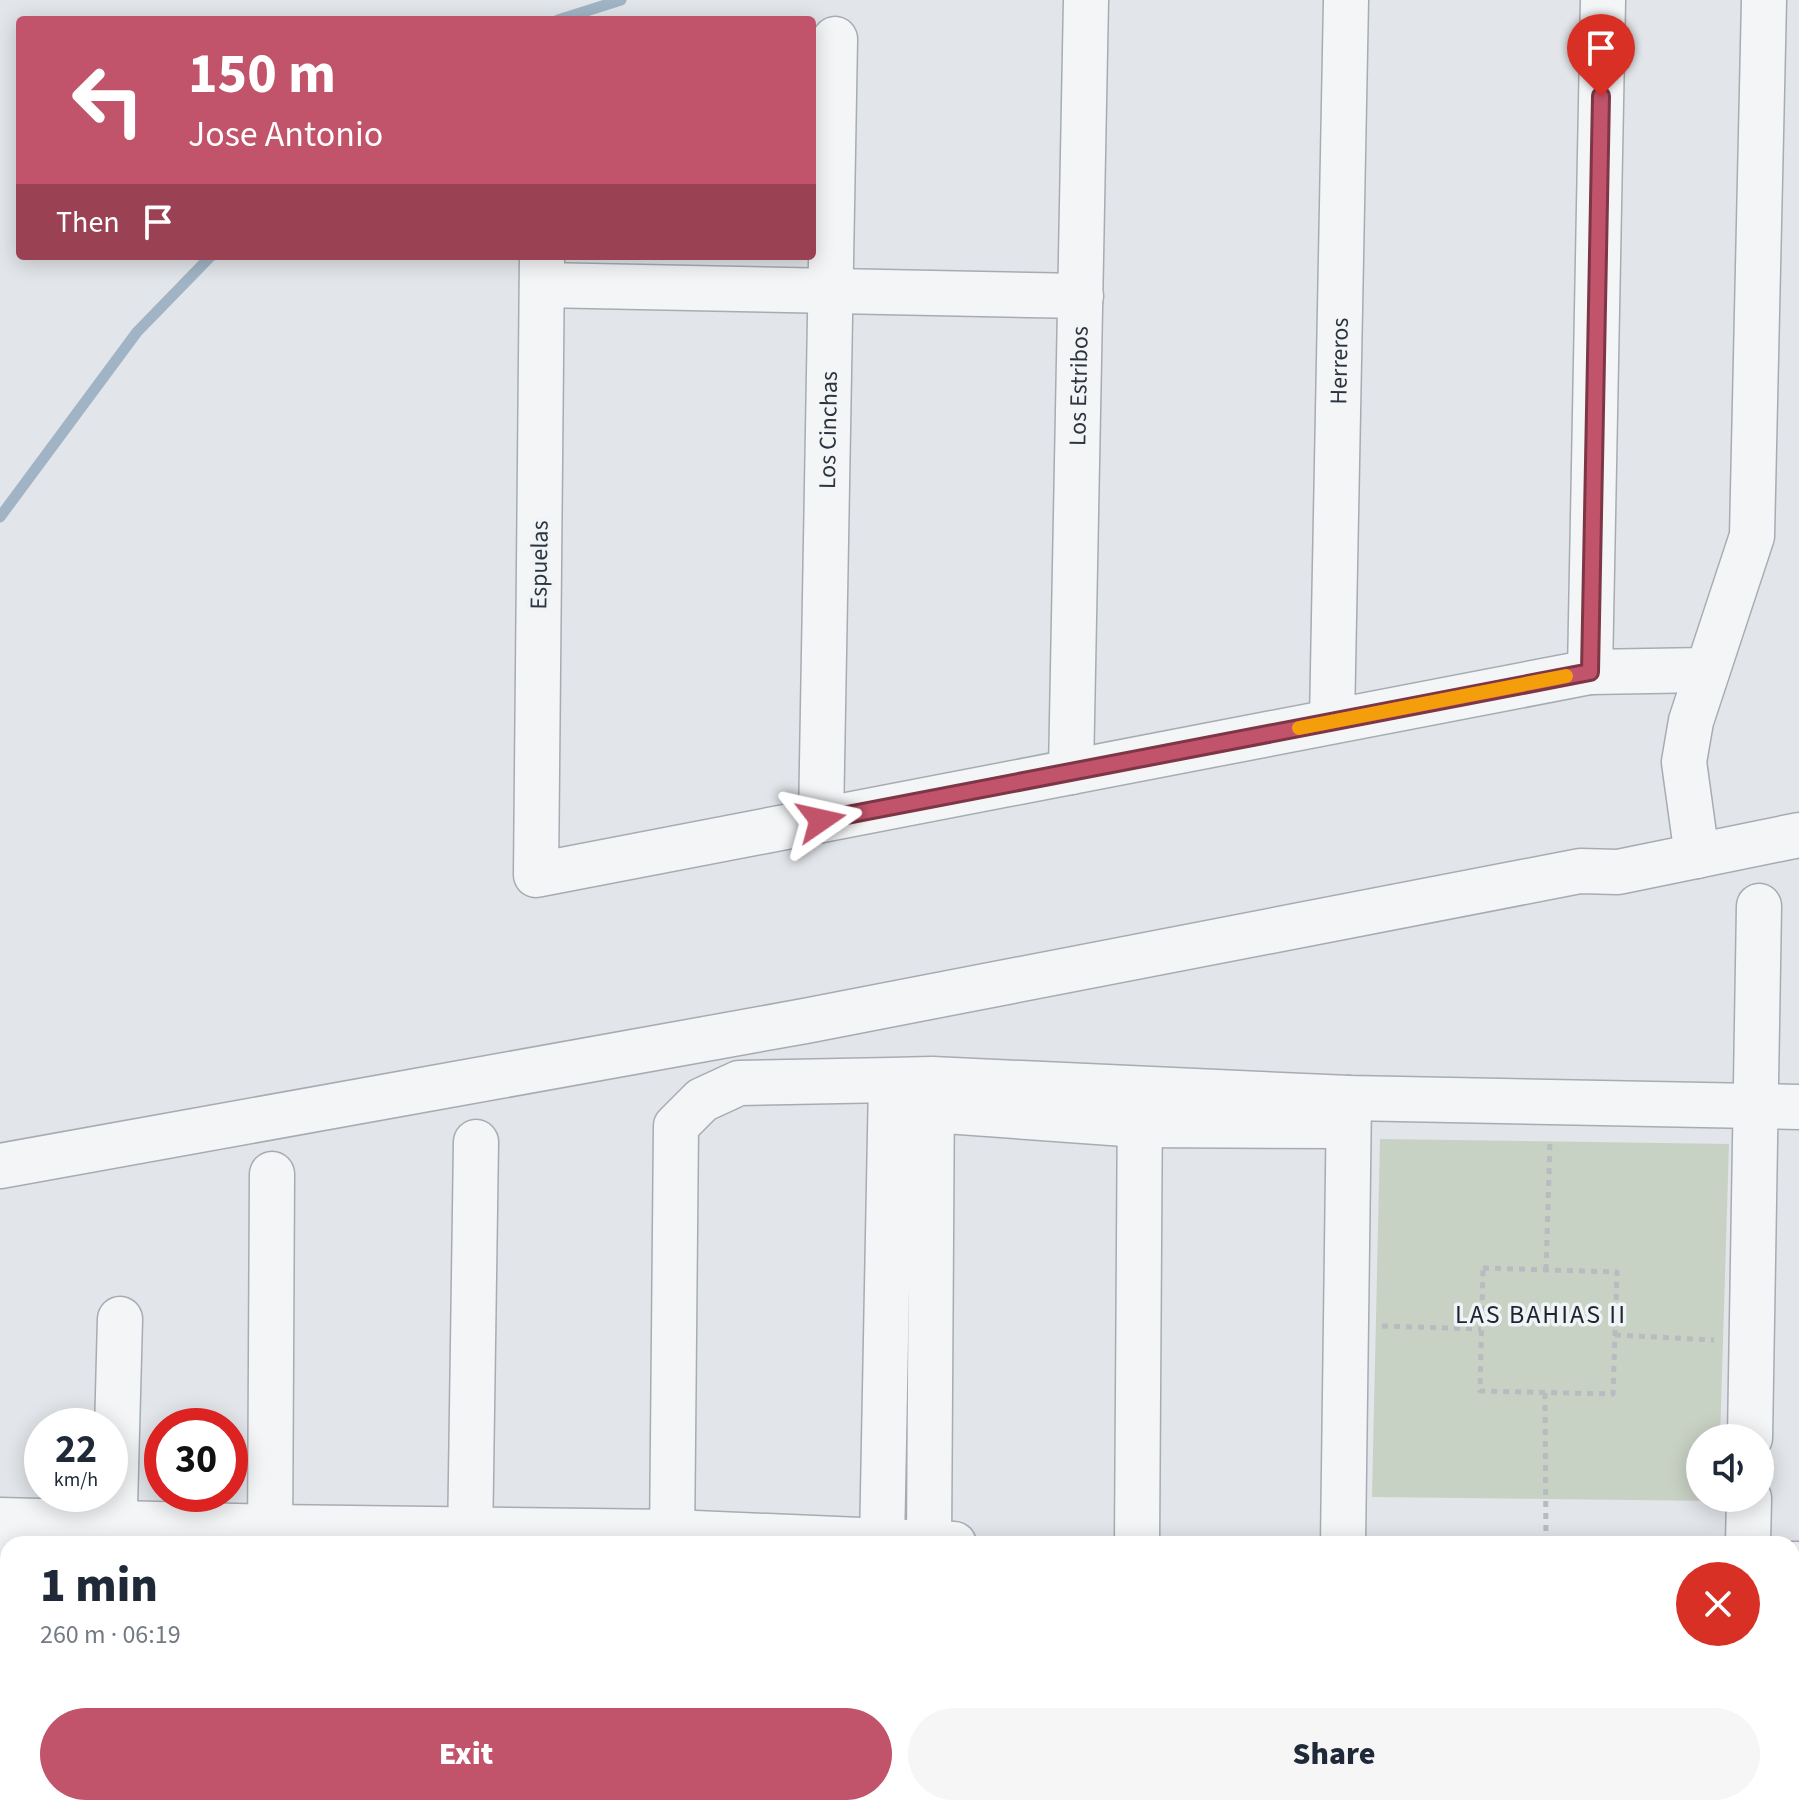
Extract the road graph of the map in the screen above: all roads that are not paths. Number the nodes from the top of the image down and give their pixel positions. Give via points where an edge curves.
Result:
1 (1086, 0) edge
2 (1346, 0) edge
3 (1603, 0) edge
4 (1764, 0) edge
5 (835, 39) dead end
6 (542, 270) edge
7 (830, 290) junction
8 (1081, 296) junction
9 (1706, 670) junction
10 (1590, 672) junction
11 (1332, 721) junction
12 (1071, 772) junction
13 (1799, 813) edge
14 (821, 820) junction
15 (1799, 835) edge
16 (1696, 845) junction
17 (1759, 906) dead end
18 (911, 1095) junction
19 (1140, 1106) junction
20 (1799, 1107) edge
21 (1349, 1112) junction
22 (1756, 1120) junction
23 (1799, 1136) edge
24 (476, 1142) dead end
25 (0, 1166) edge
26 (272, 1174) dead end
27 (885, 1305) junction
28 (931, 1306) junction
29 (120, 1319) dead end
30 (1750, 1424) edge
31 (1749, 1512) edge
32 (0, 1520) edge
33 (114, 1534) edge
34 (270, 1536) edge
35 (470, 1536) edge
36 (672, 1536) edge
37 (882, 1536) edge
38 (929, 1536) edge
39 (1137, 1536) edge
40 (1343, 1536) edge
41 (1748, 1536) edge

1 - 8 street, Los Estribos
2 - 11 street, Herreros
3 - 10 street
4 - 9 street via 1752,536
5 - 7 street, Los Cinchas
6 - 7 street
6 - 14 street, Espuelas via 536,875
7 - 8 street
7 - 14 street, Los Cinchas
8 - 12 street, Los Estribos
9 - 10 street
9 - 16 street via 1684,762
10 - 11 street
11 - 12 street
12 - 14 street
13 - 16 street
15 - 16 street
16 - 25 street via 1618,872 1580,871 805,1021
17 - 22 street
18 - 19 street
18 - 27 street
18 - 28 street
18 - 36 street via 739,1083 702,1100 676,1126
19 - 21 street
19 - 39 street
20 - 22 street
21 - 22 street
21 - 40 street
22 - 23 street
22 - 30 street
24 - 35 street
26 - 34 street
27 - 28 street
27 - 37 street
28 - 38 street
29 - 33 street
31 - 41 street
32 - 33 street
33 - 34 street
34 - 35 street

